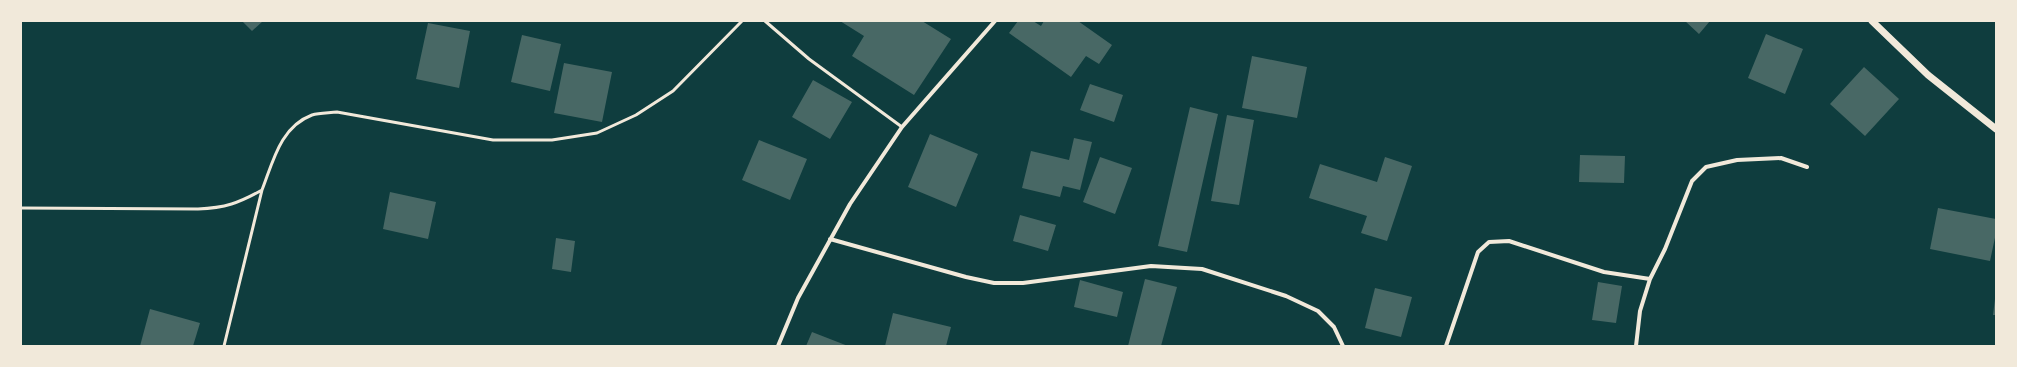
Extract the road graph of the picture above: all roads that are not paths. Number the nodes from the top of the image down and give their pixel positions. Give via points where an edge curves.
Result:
1 (742, 21) edge
2 (765, 21) edge
3 (995, 21) edge
4 (1872, 21) edge
5 (902, 127) junction
6 (1996, 129) edge
7 (1806, 167) dead end
8 (262, 190) junction
9 (21, 208) edge
10 (830, 239) junction
11 (1650, 279) junction
12 (224, 346) edge
13 (778, 346) edge
14 (1343, 346) edge
15 (1446, 346) edge
16 (1636, 346) edge

1 - 8 lane via 673,91 636,116 597,133 552,140 493,140 337,112 313,115 294,125 279,143
2 - 5 lane via 808,59
3 - 5 street
4 - 6 street via 1928,75
5 - 10 street via 850,204
7 - 11 street via 1781,158 1738,160 1706,167 1692,182
8 - 9 lane via 238,203 220,208
8 - 12 lane
10 - 13 street via 798,298
10 - 14 street via 994,283 1023,283 1151,266 1202,269 1286,296 1318,311 1334,327
11 - 15 street via 1604,272 1509,240 1489,242 1478,252
11 - 16 street via 1640,311

